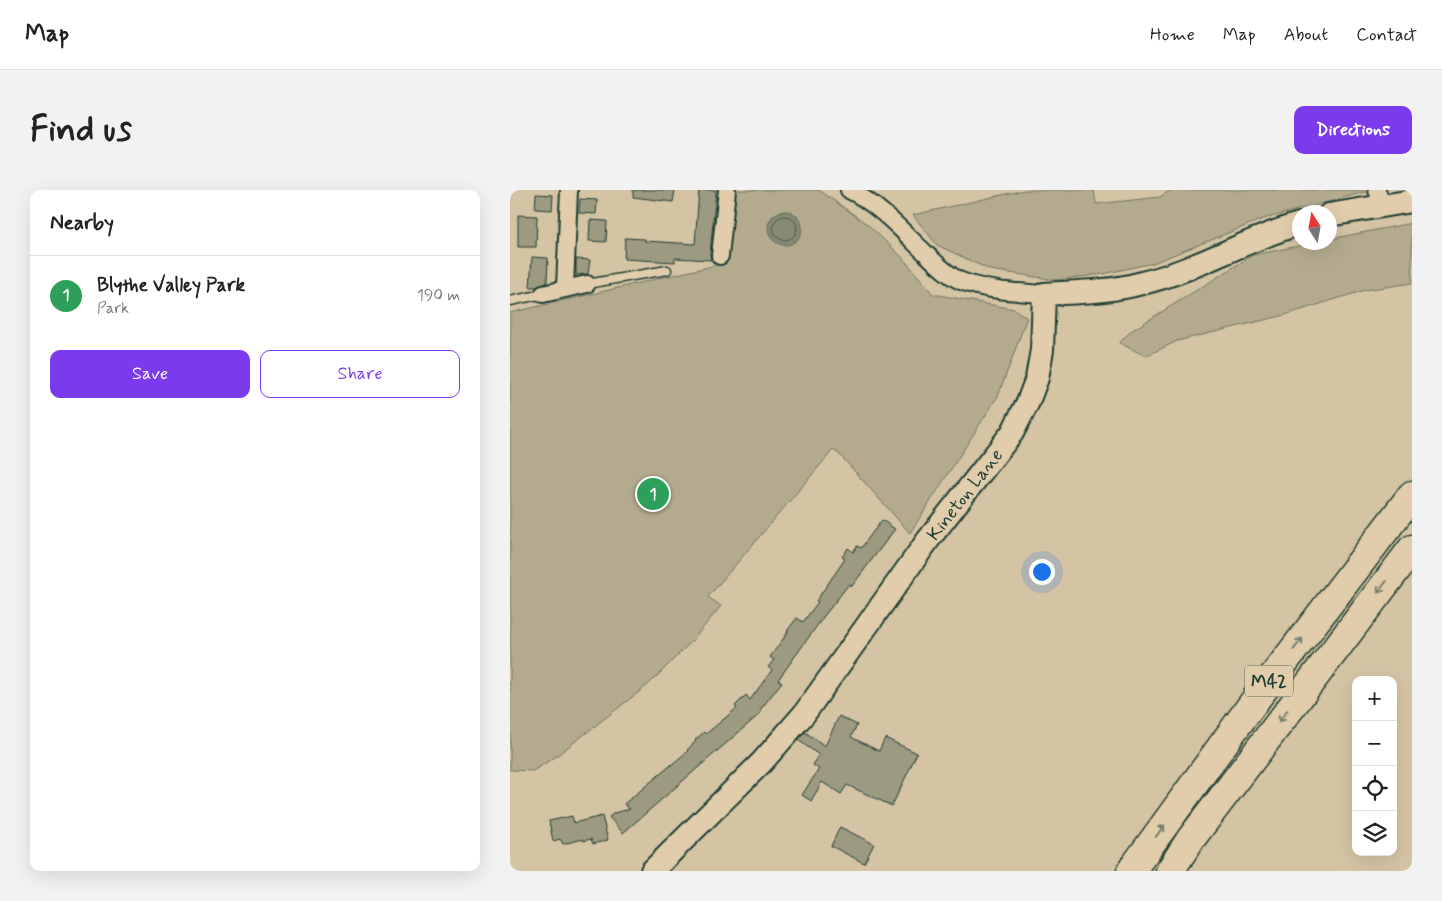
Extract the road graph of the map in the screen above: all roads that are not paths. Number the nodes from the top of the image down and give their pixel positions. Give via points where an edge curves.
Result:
1 (569, 190) edge
2 (728, 190) edge
3 (849, 190) edge
4 (1380, 198) edge
5 (1412, 201) edge
6 (1337, 213) edge
7 (1292, 227) edge
8 (720, 256) dead end
9 (667, 270) dead end
10 (587, 284) joint
11 (565, 288) junction
12 (543, 294) joint
13 (1044, 294) junction
14 (510, 301) edge
15 (1412, 496) edge
16 (1412, 549) edge
17 (652, 871) edge
18 (1131, 871) edge
19 (1170, 871) edge

1 - 11 street
2 - 8 street
3 - 13 street via 899,227 933,260 960,280 987,288
4 - 5 street
4 - 6 street
7 - 13 street via 1144,283 1115,290
9 - 10 lane
10 - 11 street
11 - 12 street
12 - 14 lane
13 - 17 street, Kineton Lane via 1042,350 1037,378 1012,433 928,540 804,714 762,762
18 -> 15 highway, M42 via 1256,699
16 -> 19 highway, M42 via 1190,840

